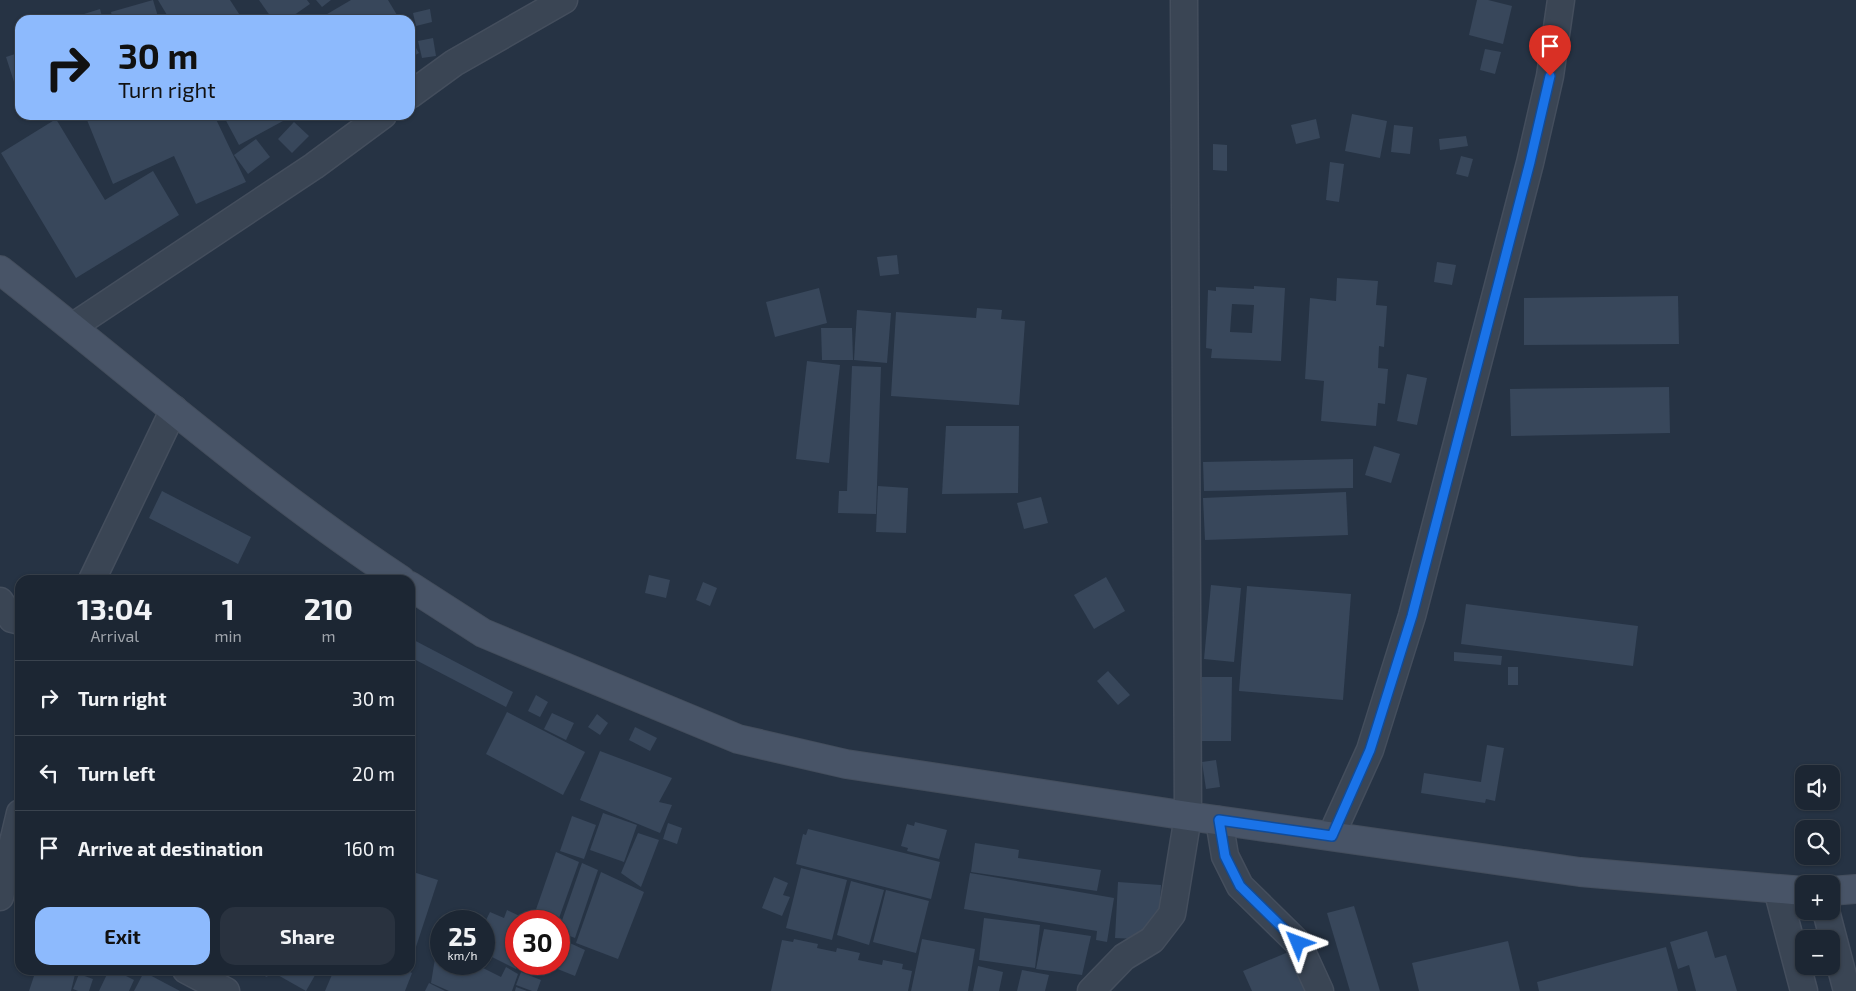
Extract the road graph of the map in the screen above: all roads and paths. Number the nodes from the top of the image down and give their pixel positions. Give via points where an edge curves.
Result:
1 (564, 0) edge
2 (1184, 0) edge
3 (1561, 0) edge
4 (415, 91) edge
5 (376, 120) edge
6 (0, 270) edge
7 (72, 327) junction
8 (174, 409) junction
9 (94, 575) edge
10 (394, 575) edge
11 (415, 589) edge
12 (0, 601) edge
13 (15, 620) edge
14 (1188, 816) junction
15 (1219, 820) junction
16 (1332, 836) junction
17 (15, 843) edge
18 (8, 886) edge
19 (1777, 889) junction
20 (1856, 889) edge
21 (1795, 890) edge
22 (1840, 890) edge
23 (1828, 920) edge
24 (196, 975) edge
25 (226, 991) edge
26 (1091, 991) edge
27 (1320, 991) edge
28 (1804, 991) edge
29 (1847, 991) edge

1 - 4 street via 454,63
2 - 14 street
3 - 16 street via 1550,76 1530,162 1412,616 1370,750
5 - 7 street via 314,166
6 - 7 street
7 - 8 street
8 - 9 street
8 - 10 street via 242,465
11 - 14 street via 482,633 738,739 846,764
12 - 13 street
14 - 15 street
14 - 26 street via 1172,914 1152,940 1124,957
15 - 16 street
15 - 27 street via 1225,856 1240,886 1298,943
16 - 19 street via 1580,872
17 - 18 street
19 - 21 street
19 - 28 street
20 - 22 street
23 - 29 street
24 - 25 street

